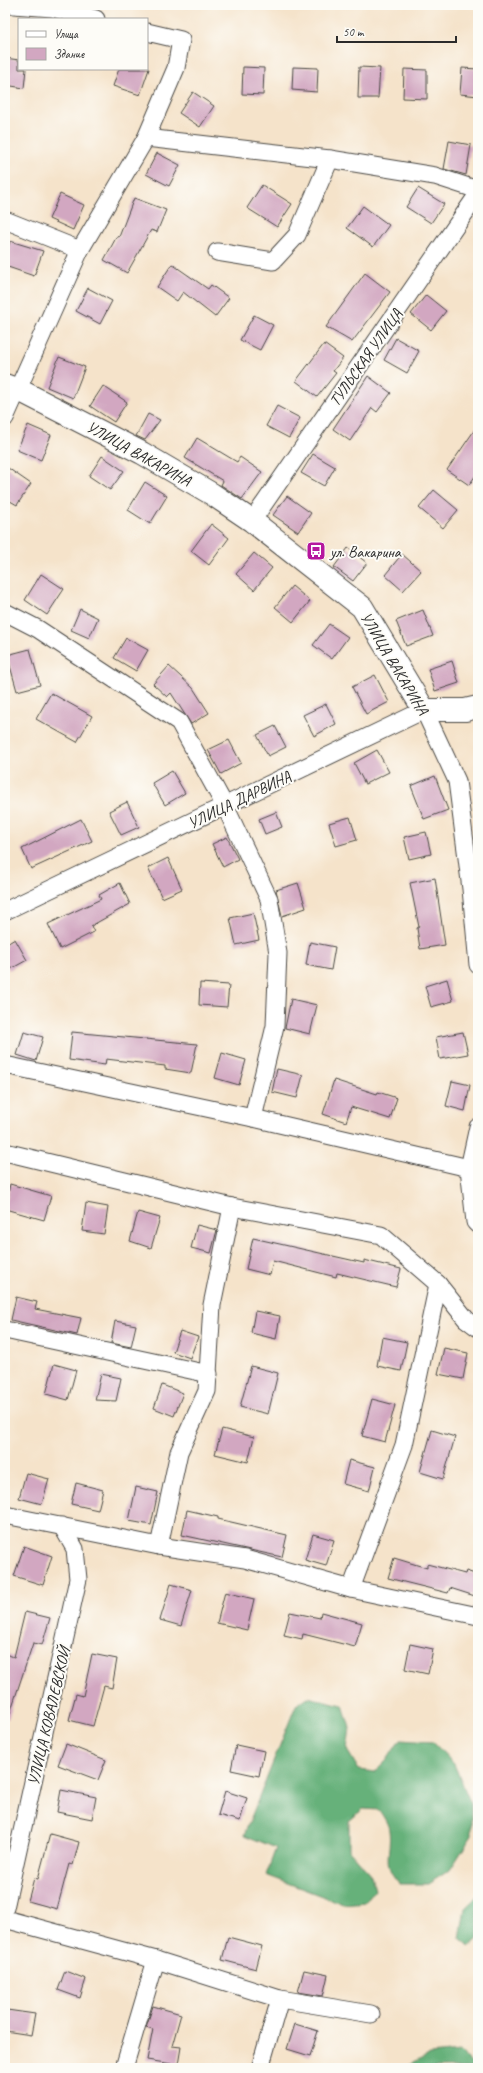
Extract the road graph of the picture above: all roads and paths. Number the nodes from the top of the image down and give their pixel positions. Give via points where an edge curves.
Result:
1 (14, 5) edge
2 (92, 18) edge
3 (148, 32) edge
4 (146, 138) junction
5 (330, 159) junction
6 (478, 190) edge
7 (478, 194) edge
8 (5, 220) edge
9 (80, 250) junction
10 (216, 252) dead end
11 (12, 388) edge
12 (5, 418) edge
13 (252, 521) junction
14 (5, 612) edge
15 (478, 706) edge
16 (424, 710) junction
17 (225, 806) junction
18 (5, 911) edge
19 (478, 965) edge
20 (5, 1065) edge
21 (253, 1118) junction
22 (478, 1127) edge
23 (5, 1152) edge
24 (469, 1168) junction
25 (232, 1207) junction
26 (478, 1225) edge
27 (438, 1284) junction
28 (478, 1328) edge
29 (5, 1330) edge
30 (209, 1374) junction
31 (5, 1515) edge
32 (62, 1526) junction
33 (159, 1546) junction
34 (351, 1589) junction
35 (478, 1616) edge
36 (5, 1908) edge
37 (5, 1919) edge
38 (156, 1960) junction
39 (280, 1999) junction
40 (371, 2014) dead end
41 (124, 2068) edge
42 (260, 2068) edge

1 - 2 street via 52,8
3 - 4 street via 181,40 176,68
4 - 5 street
4 - 9 street
5 - 6 street via 435,176
5 - 10 street via 297,235 274,261
7 - 13 street, ТУЛЬСКАЯ УЛИЦА
8 - 9 street
9 - 11 street
11 - 12 street
11 - 13 street, УЛИЦА ВАКАРИНА via 142,453
13 - 16 street, УЛИЦА ВАКАРИНА via 362,607
14 - 17 street via 38,629 179,722
15 - 16 street, УЛИЦА ДАРВИНА via 465,710
16 - 17 street, УЛИЦА ДАРВИНА
16 - 19 street, УЛИЦА ВАКАРИНА via 458,781
17 - 18 street, УЛИЦА ДАРВИНА
17 - 21 street via 269,899 278,953 275,1026
20 - 21 street
21 - 24 street
22 - 24 street
23 - 25 street
24 - 26 street via 475,1222
25 - 27 street via 381,1234
25 - 30 street via 212,1305
27 - 28 street via 466,1319
27 - 34 street via 404,1445
29 - 30 street
30 - 33 street via 206,1391 180,1452
31 - 32 street
32 - 33 street
32 - 36 street, УЛИЦА КОВАЛЕВСКОЙ via 75,1549 78,1579
33 - 34 street via 244,1559
34 - 35 street
37 - 38 street
38 - 39 street
38 - 41 street
39 - 40 street
39 - 42 street

